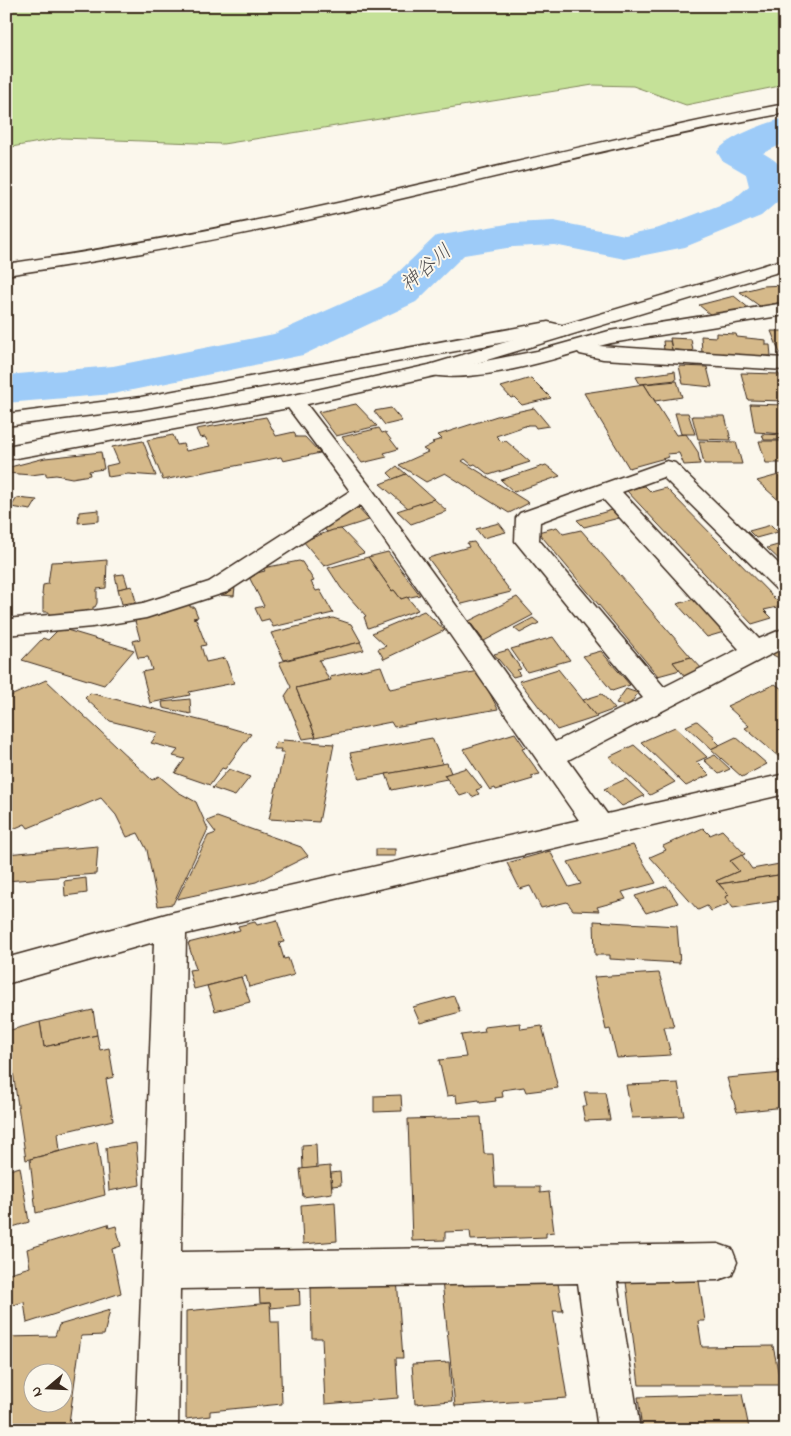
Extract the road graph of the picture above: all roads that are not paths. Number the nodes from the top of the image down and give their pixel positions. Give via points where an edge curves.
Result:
1 (785, 108) edge
2 (785, 264) edge
3 (6, 270) edge
4 (785, 309) edge
5 (567, 339) junction
6 (785, 364) edge
7 (294, 401) junction
8 (6, 420) edge
9 (6, 453) edge
10 (607, 490) junction
11 (363, 493) junction
12 (785, 584) edge
13 (6, 626) edge
14 (785, 636) edge
15 (756, 651) junction
16 (660, 700) junction
17 (550, 757) junction
18 (785, 784) edge
19 (600, 827) junction
20 (170, 925) junction
21 (6, 971) edge
22 (718, 1262) dead end
23 (595, 1264) junction
24 (161, 1270) junction
25 (156, 1430) edge
26 (619, 1430) edge

1 - 3 street via 691,125 354,204 126,251
2 - 5 street
4 - 5 street via 608,338
5 - 6 street via 603,353
5 - 7 street
5 - 8 street via 548,328 141,403
7 - 9 street
7 - 11 street
10 - 12 street via 667,468
10 - 15 street
10 - 16 street via 528,518 527,541
11 - 13 street via 218,587 146,610 92,619
11 - 17 street
14 - 15 street
15 - 16 street
16 - 17 street
17 - 19 street
18 - 19 street
19 - 20 street
20 - 21 street
20 - 24 street
22 - 23 street
23 - 24 street
23 - 26 street
24 - 25 street

